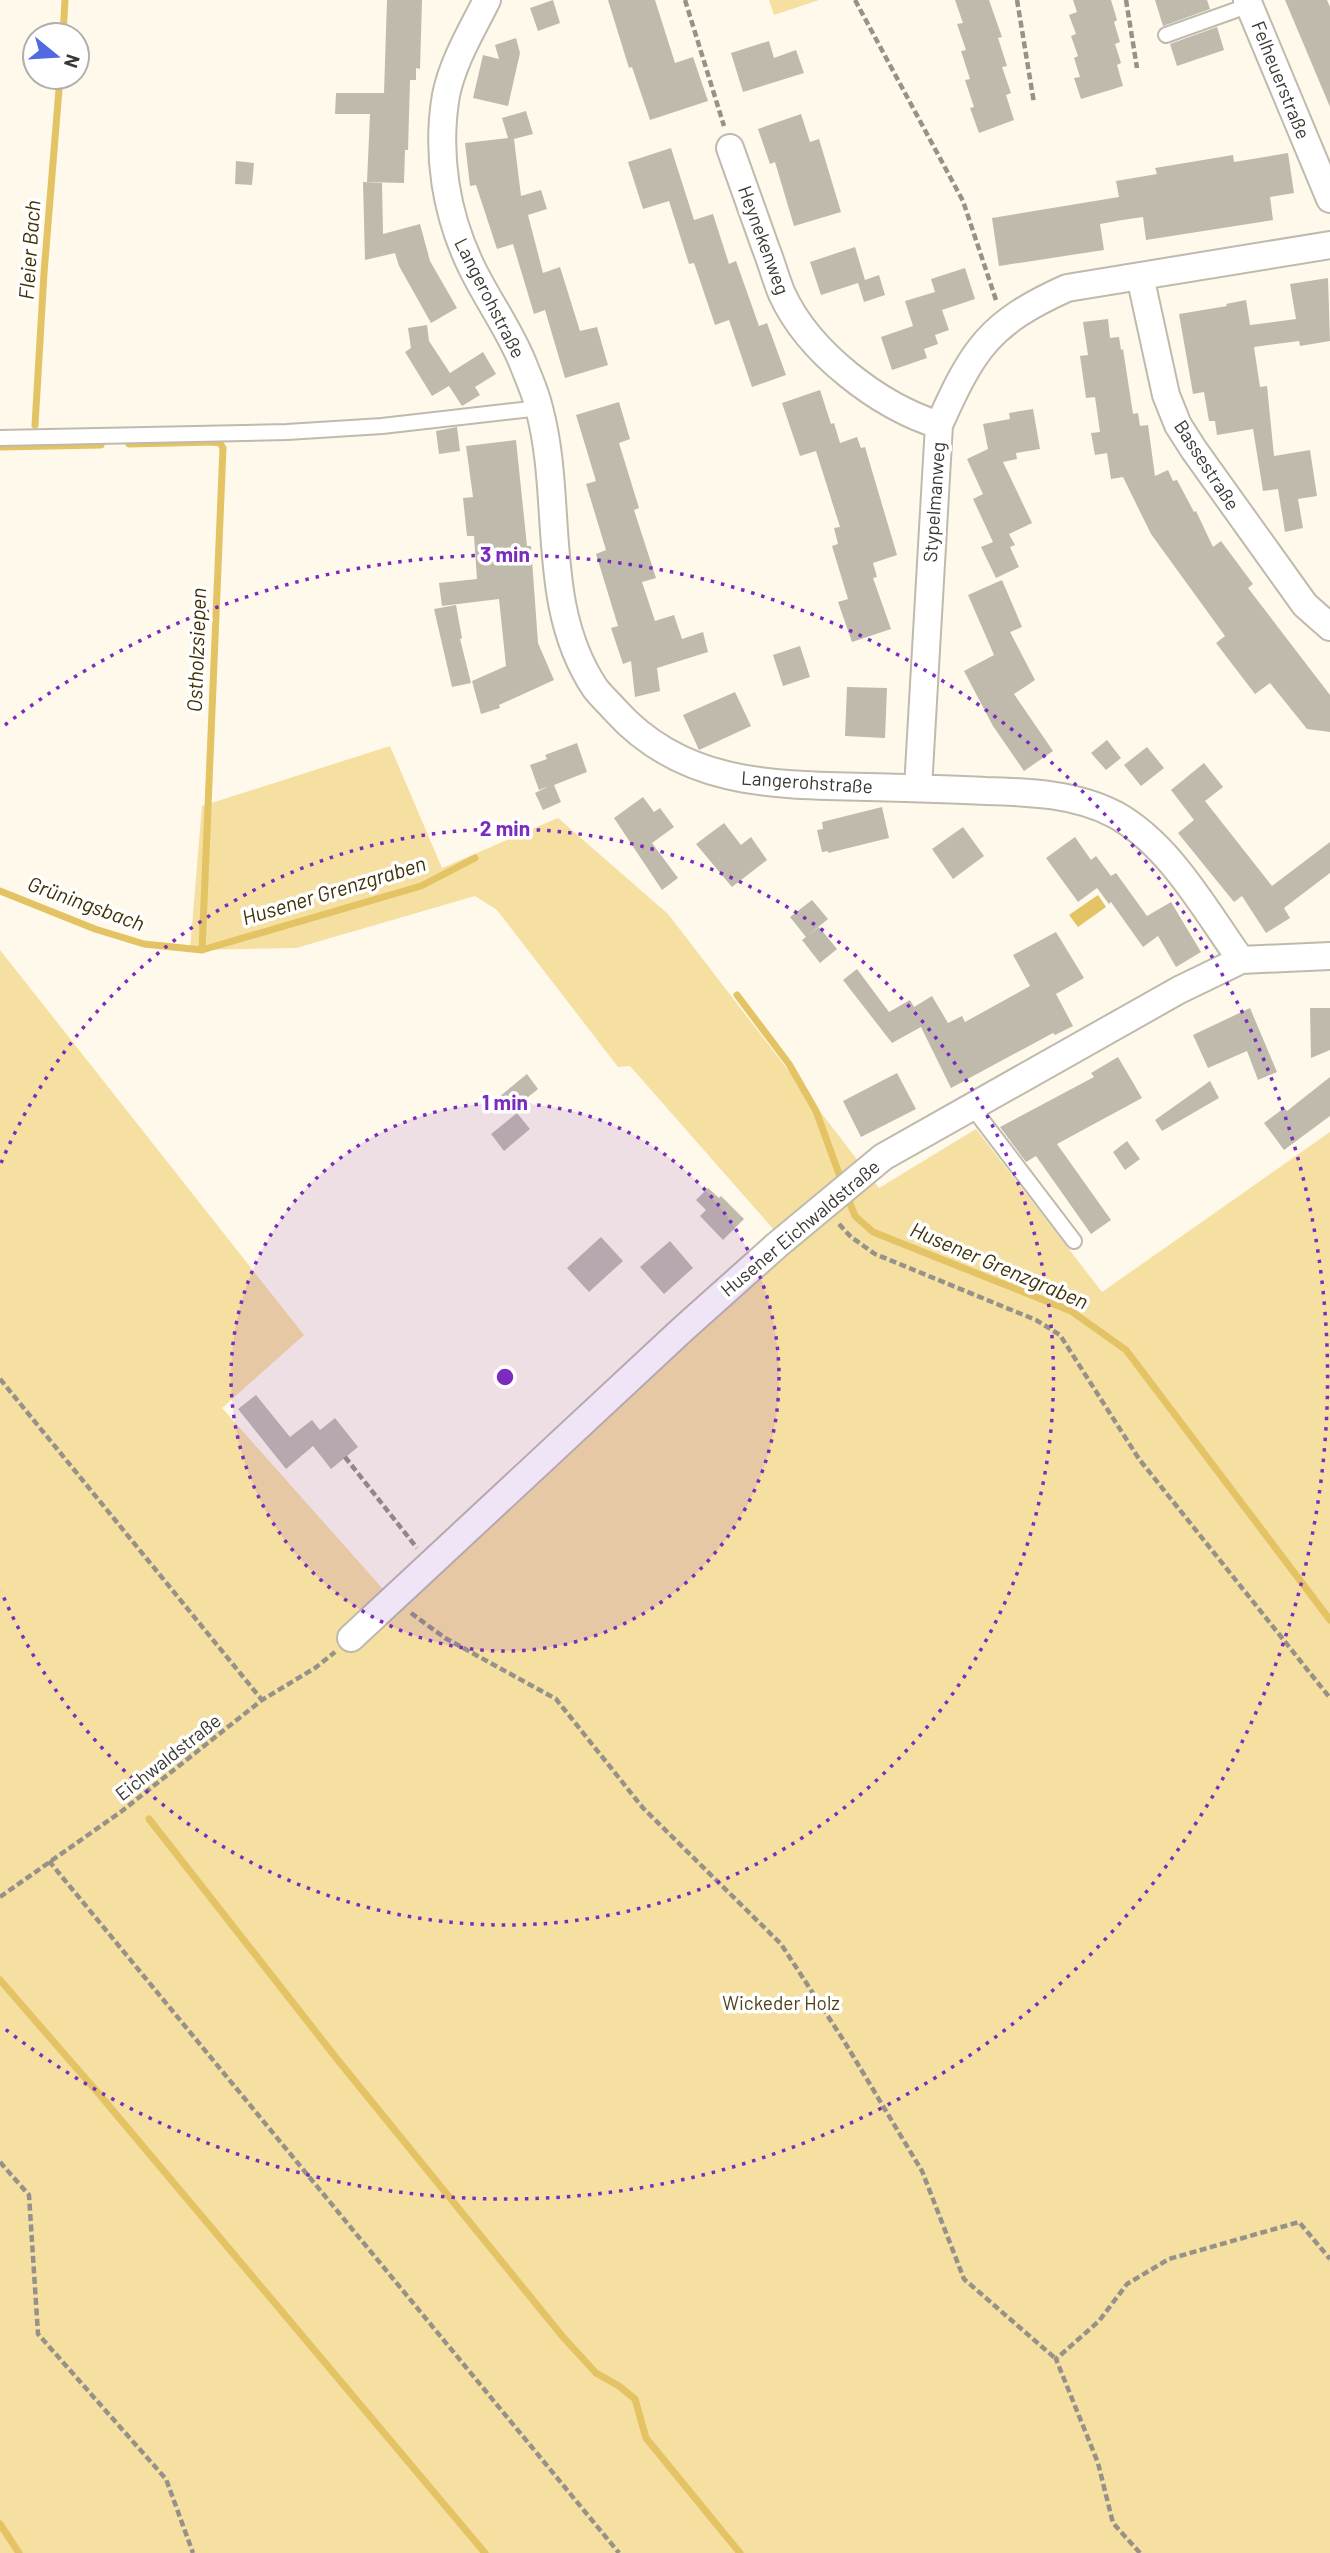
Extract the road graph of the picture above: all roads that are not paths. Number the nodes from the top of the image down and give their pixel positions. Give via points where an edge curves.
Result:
1 (487, 0) edge
2 (1249, 3) edge
3 (1166, 35) dead end
4 (730, 148) road end
5 (1330, 199) edge
6 (1330, 245) edge
7 (1140, 276) junction
8 (540, 408) junction
9 (939, 425) junction
10 (0, 438) edge
11 (1330, 627) edge
12 (918, 788) junction
13 (1330, 956) edge
14 (1241, 960) junction
15 (972, 1107) junction
16 (1074, 1241) dead end
17 (352, 1638) road end

1 - 8 street, Langerohstraße via 446,94 442,159 450,215 471,266 522,361
2 - 3 lane
2 - 5 street, Felheuerstraße
4 - 9 street, Heynekenweg via 783,296 801,324 836,366 919,419
6 - 7 street, Stypelmanweg
7 - 9 street, Stypelmanweg via 1067,288 1033,303 1004,324 980,347 961,376
7 - 11 street, Bassestraße via 1166,395 1178,425 1305,605
8 - 10 lane via 287,432
8 - 12 street, Langerohstraße via 552,535 571,640 596,689 624,720 654,747 687,764 734,778
9 - 12 street, Stypelmanweg
12 - 14 street, Langerohstraße via 1075,799 1115,815 1152,840
13 - 14 street, Husener Eichwaldstraße
14 - 15 street, Husener Eichwaldstraße
15 - 16 lane
15 - 17 street, Husener Eichwaldstraße via 883,1157 828,1203 683,1329

